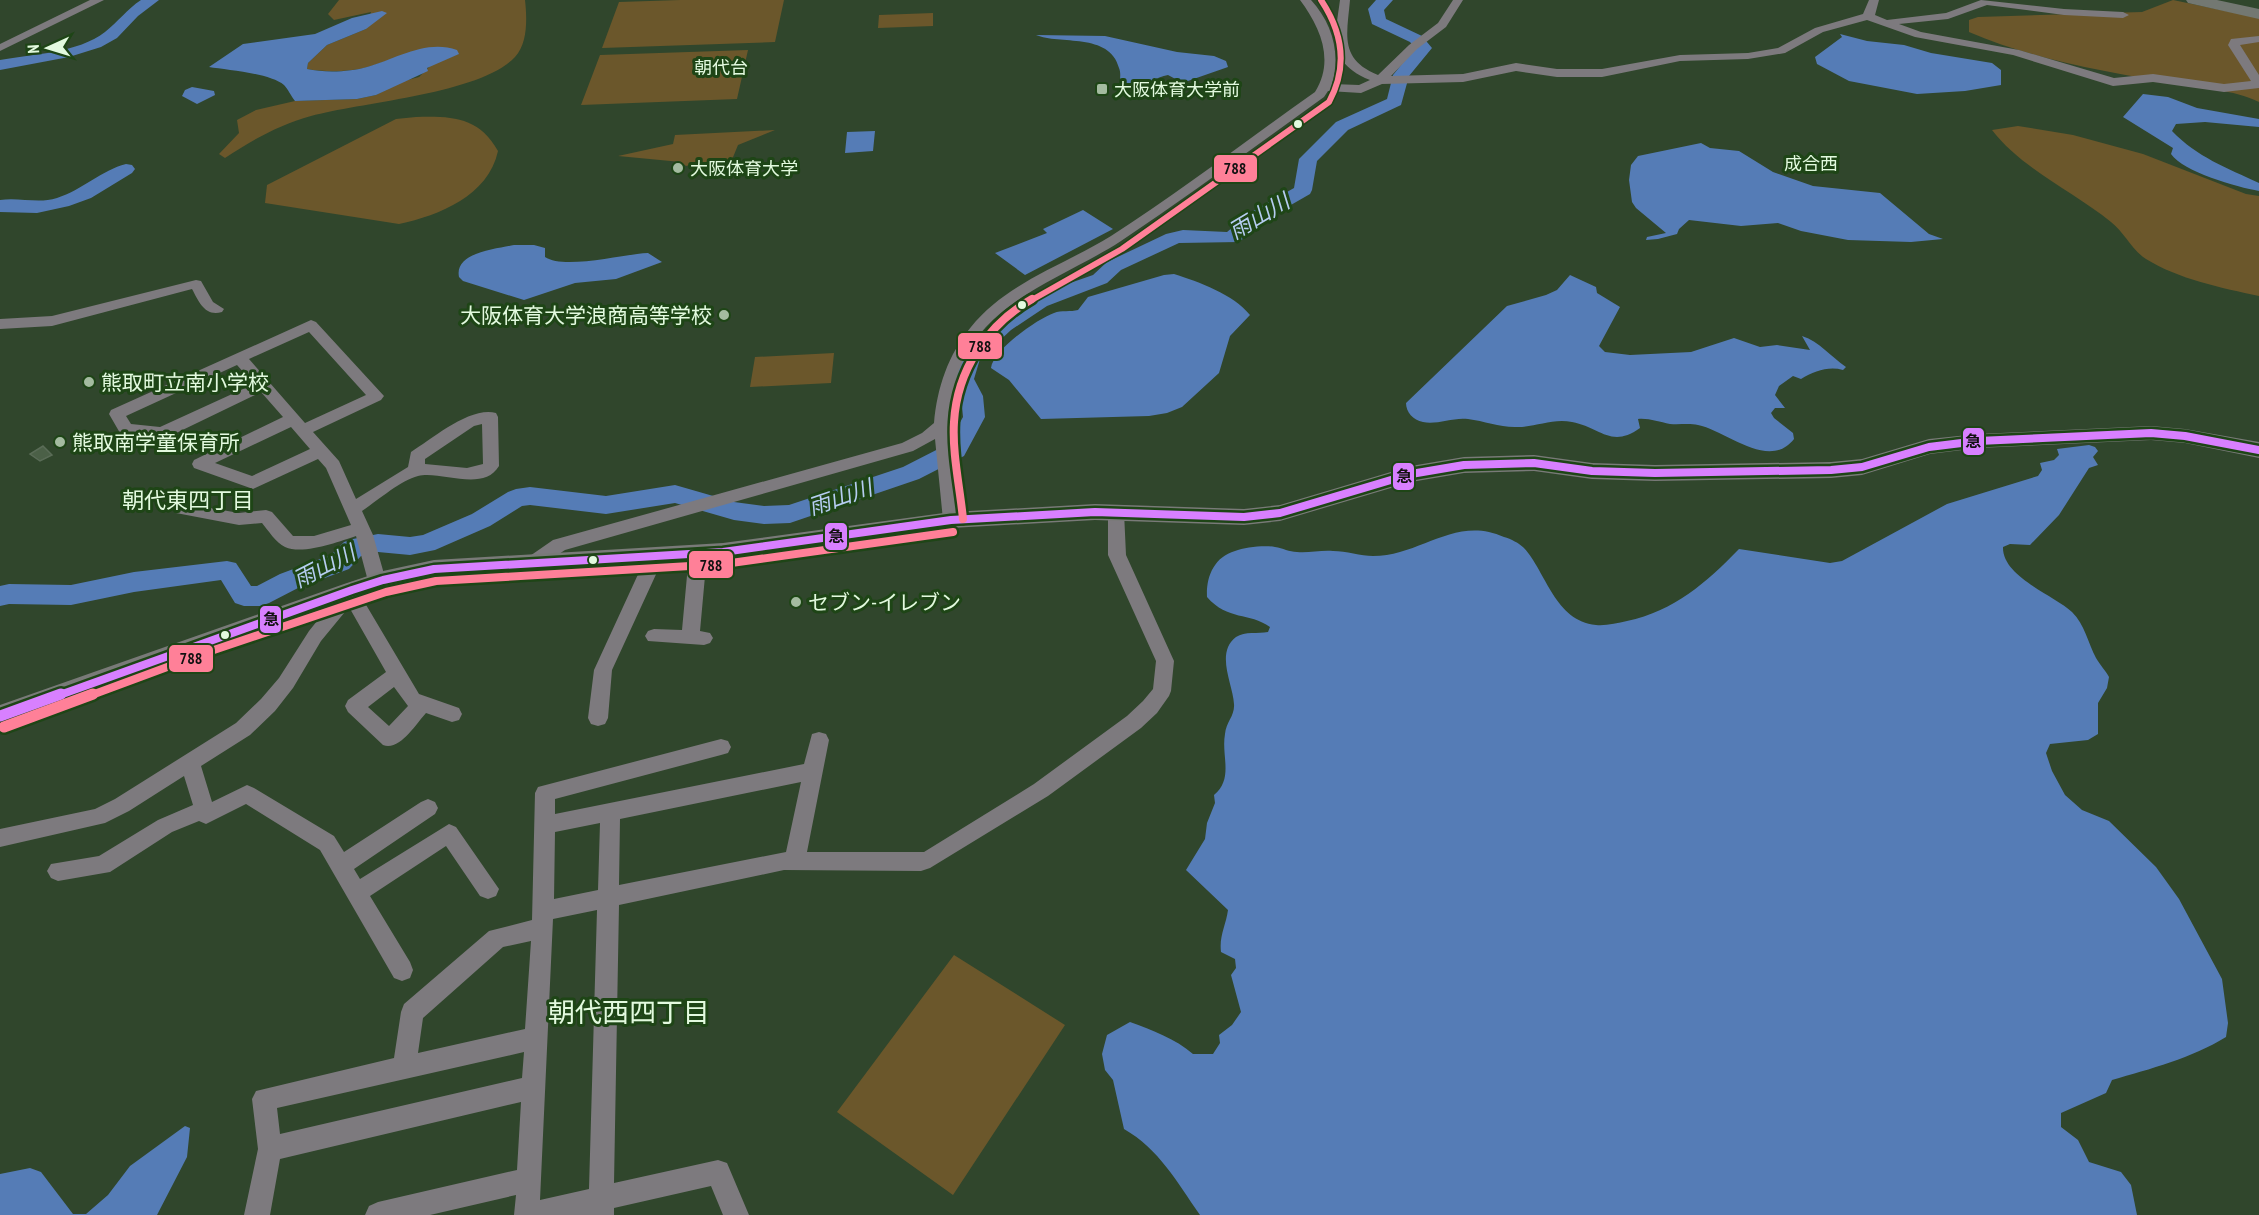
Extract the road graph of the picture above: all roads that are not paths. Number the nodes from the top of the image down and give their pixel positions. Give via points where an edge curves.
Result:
1 (99, 0) edge
2 (1305, 0) edge
3 (1344, 0) edge
4 (1458, 0) edge
5 (1874, 0) edge
6 (2194, 0) edge
7 (2222, 0) edge
8 (2259, 8) edge
9 (2259, 14) edge
10 (2123, 15) dead end
11 (1867, 16) junction
12 (1881, 22) junction
13 (2259, 39) edge
14 (0, 48) edge
15 (1380, 80) junction
16 (1326, 87) junction
17 (217, 309) dead end
18 (0, 324) edge
19 (240, 358) junction
20 (264, 386) junction
21 (299, 424) junction
22 (943, 432) junction
23 (2257, 450) edge
24 (321, 451) junction
25 (416, 470) junction
26 (182, 509) dead end
27 (353, 509) junction
28 (950, 512) junction
29 (1116, 512) junction
30 (362, 532) junction
31 (698, 554) junction
32 (655, 557) junction
33 (532, 563) junction
34 (377, 581) junction
35 (351, 591) junction
36 (654, 636) dead end
37 (397, 674) junction
38 (422, 704) junction
39 (452, 714) dead end
40 (0, 716) edge
41 (598, 718) dead end
42 (819, 740) dead end
43 (721, 747) dead end
44 (190, 762) junction
45 (811, 771) junction
46 (428, 808) dead end
47 (204, 810) junction
48 (610, 813) junction
49 (544, 825) junction
50 (0, 838) edge
51 (795, 861) junction
52 (341, 866) junction
53 (58, 871) dead end
54 (488, 889) dead end
55 (357, 892) junction
56 (607, 898) junction
57 (542, 920) junction
58 (402, 970) dead end
59 (536, 1038) junction
60 (404, 1068) junction
61 (534, 1087) junction
62 (270, 1149) junction
63 (529, 1179) junction
64 (601, 1207) edge
65 (257, 1215) edge
66 (378, 1215) edge
67 (528, 1215) edge
68 (736, 1215) edge

1 - 14 street
2 - 16 street via 1327,36
3 - 15 street via 1344,56 1363,73
4 - 15 street via 1442,25
5 - 11 street
6 - 9 highway
7 - 8 highway
10 - 12 street via 1986,2 1936,19
11 - 12 street
11 - 15 street via 1819,30 1781,51 1748,56 1680,58 1602,73 1557,73 1516,67 1463,78
12 - 13 street via 1919,34 2038,58 2113,82 2154,78 2224,88 2259,84 2234,45 2235,40
15 - 16 street via 1361,89
16 - 22 street via 1132,228 1008,299 975,330 955,363 948,380
17 - 18 street via 208,305 196,284 52,321
19 - 20 street
19 - 20 street via 117,414 126,429 162,433
19 - 21 street via 311,325 376,396
20 - 21 street
21 - 24 street
21 - 24 street via 200,464 253,483
22 - 28 street
22 - 33 street via 908,447 559,544
23 - 29 main road via 2151,433 1958,443 1929,447 1862,467 1831,470 1655,474 1498,463 1411,474 1280,513 1234,517
24 - 27 street via 333,465
25 - 25 street via 417,456 469,422 490,417 491,466 486,470
25 - 27 street
26 - 30 street via 239,519 266,516 289,542 314,542
27 - 30 street
28 - 29 main road
28 - 31 main road via 792,544
29 - 51 street via 1117,555 1165,661 1162,691 1150,707 1041,790 930,859
30 - 34 street
31 - 32 main road
31 - 36 street via 697,638
32 - 33 main road
32 - 41 street via 603,670
33 - 34 main road via 434,569
34 - 35 main road
35 - 37 street
35 - 40 main road
35 - 44 street via 268,705 243,729
37 - 38 street via 412,700
37 - 38 street via 355,706 390,739
38 - 39 street
42 - 45 street
43 - 49 street via 545,792
44 - 47 street
44 - 50 street via 98,817
45 - 48 street
45 - 51 street
46 - 52 street
47 - 52 street via 206,815 247,794 327,843
47 - 53 street via 165,826 103,865
48 - 49 street
48 - 56 street
49 - 57 street
51 - 56 street
52 - 55 street
54 - 55 street via 449,833
55 - 58 street
56 - 57 street
56 - 64 street
57 - 59 street
57 - 60 street via 497,938 425,991 412,1012
59 - 60 street
59 - 61 street
60 - 62 street via 264,1099
61 - 62 street
61 - 63 street
62 - 65 street
63 - 66 street
63 - 67 street
64 - 67 street
64 - 68 street via 718,1172

